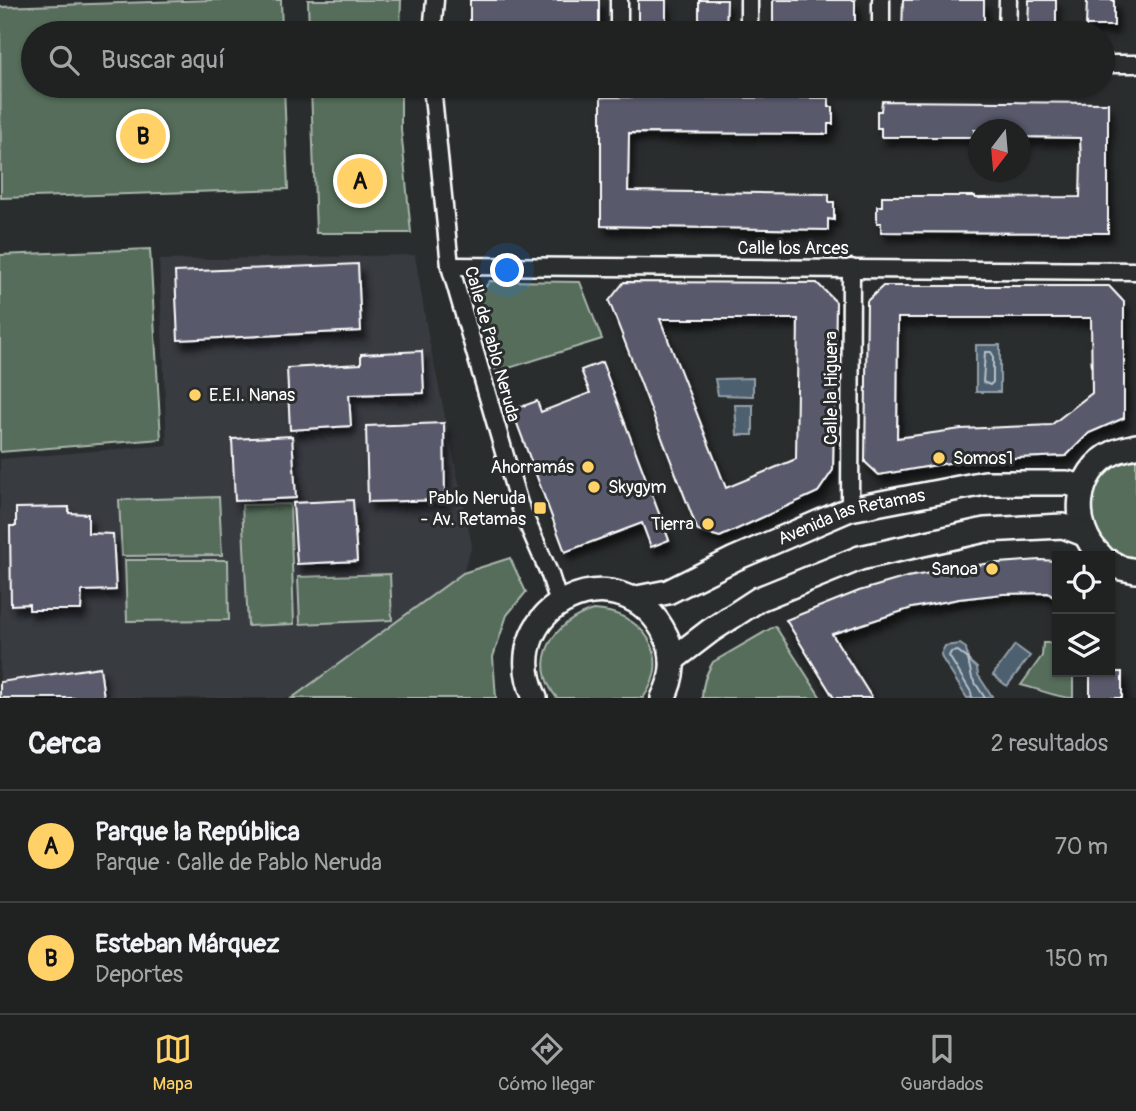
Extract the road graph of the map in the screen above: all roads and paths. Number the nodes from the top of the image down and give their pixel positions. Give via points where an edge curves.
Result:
1 (435, 0) edge
2 (619, 0) edge
3 (749, 0) edge
4 (881, 0) edge
5 (1008, 0) edge
6 (433, 21) edge
7 (619, 21) edge
8 (749, 21) edge
9 (881, 21) edge
10 (1007, 21) edge
11 (1115, 64) edge
12 (1136, 64) edge
13 (433, 98) edge
14 (450, 266) junction
15 (852, 268) junction
16 (1136, 271) edge
17 (1136, 446) edge
18 (1083, 486) junction
19 (850, 509) junction
20 (1084, 534) junction
21 (1097, 551) edge
22 (1115, 565) edge
23 (1136, 571) edge
24 (632, 598) junction
25 (559, 603) junction
26 (672, 660) junction
27 (534, 698) edge
28 (664, 698) edge

1 - 6 street
2 - 7 street
3 - 8 street
4 - 9 street
5 - 10 street
11 - 12 street
13 - 14 street, Calle de Pablo Neruda
14 - 15 street, Calle los Arces
14 - 25 street, Calle de Pablo Neruda via 519,504
15 - 16 street, Calle los Arces
15 - 19 street, Calle la Higuera
17 - 18 street via 1114,452 1095,466
18 - 19 street, Avenida las Retamas via 985,483
18 - 20 street via 1079,510
19 - 24 street, Avenida las Retamas via 668,592
20 - 21 street
20 - 26 street via 1063,526 985,530 860,558 759,599
22 - 23 street
24 - 25 street via 608,591 582,593
24 - 26 street via 660,624
25 - 27 street via 543,617 526,656
26 - 28 street

